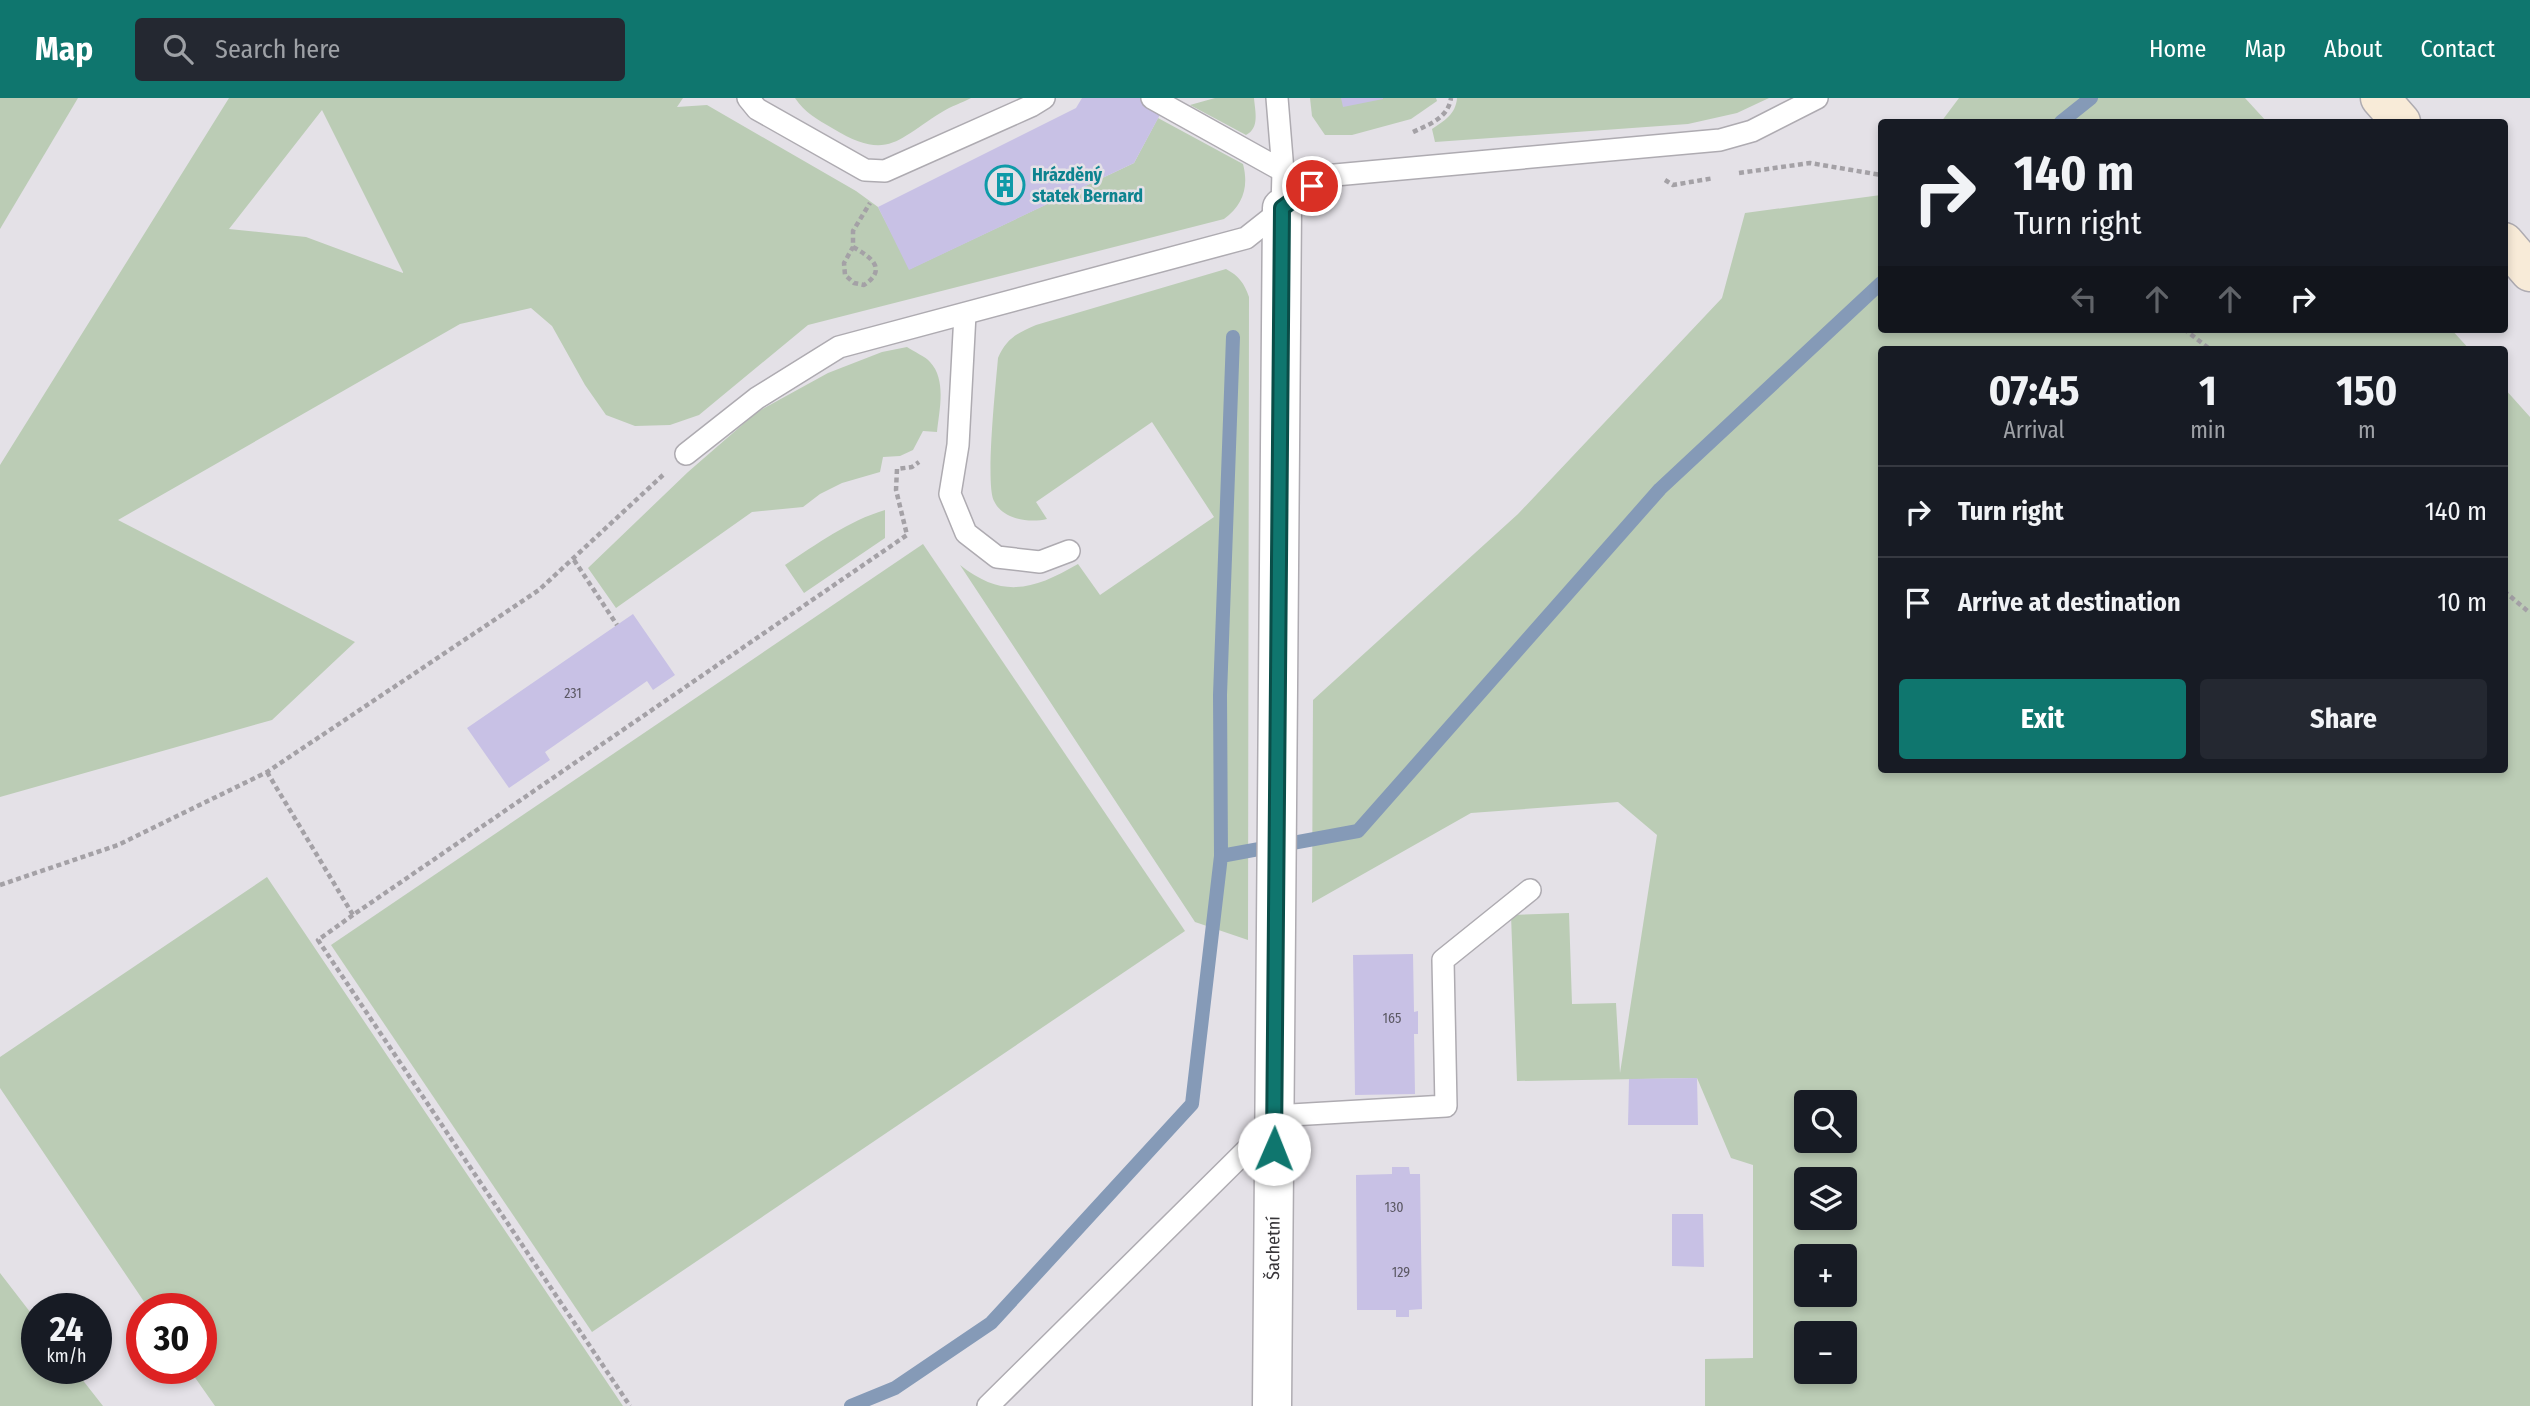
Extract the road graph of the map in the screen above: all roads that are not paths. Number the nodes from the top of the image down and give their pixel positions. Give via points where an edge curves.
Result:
1 (748, 98) edge
2 (1044, 98) edge
3 (1152, 98) edge
4 (1277, 98) edge
5 (1817, 98) edge
6 (2380, 98) edge
7 (2398, 119) edge
8 (1283, 171) junction
9 (1282, 208) junction
10 (2508, 247) edge
11 (2530, 272) edge
12 (965, 314) junction
13 (686, 454) road end
14 (1069, 551) dead end
15 (1530, 890) dead end
16 (1274, 1119) junction
17 (988, 1406) edge
18 (1272, 1406) edge

1 - 2 lane via 757,109 865,170 885,171
3 - 8 lane
4 - 8 lane
5 - 9 lane via 1752,131 1720,140 1324,176
6 - 7 main road
8 - 9 lane
9 - 12 lane via 1246,238
9 - 16 street, Šachetní
10 - 11 main road
12 - 13 lane via 839,347 757,398
12 - 14 lane via 958,445 950,494 966,533 997,557 1040,562
15 - 16 lane via 1443,960 1446,1106
16 - 17 lane
16 - 18 street, Šachetní

